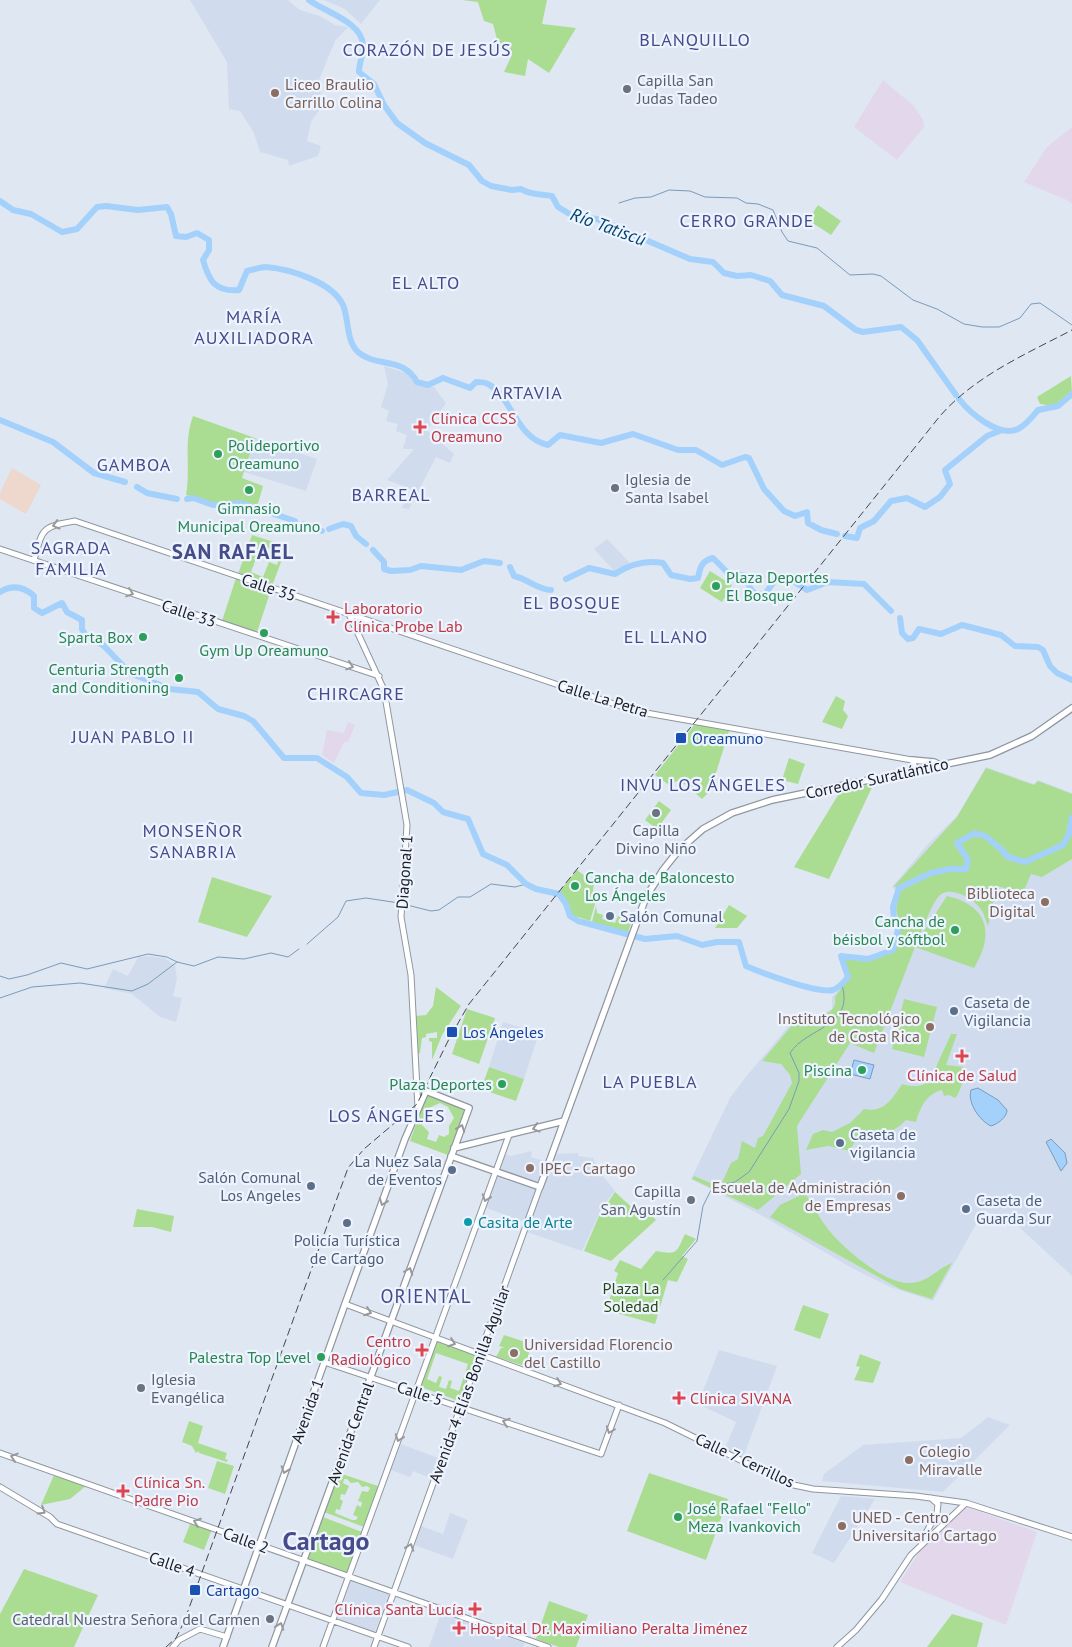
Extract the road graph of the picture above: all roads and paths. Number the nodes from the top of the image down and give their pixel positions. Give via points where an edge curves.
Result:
1 (0, 549) edge
2 (34, 560) junction
3 (349, 614) junction
4 (379, 676) junction
5 (1072, 708) edge
6 (912, 760) junction
7 (940, 765) junction
8 (916, 770) junction
9 (417, 1086) junction
10 (426, 1091) junction
11 (418, 1108) junction
12 (564, 1121) junction
13 (557, 1123) junction
14 (509, 1135) junction
15 (558, 1136) junction
16 (454, 1148) junction
17 (451, 1156) junction
18 (496, 1172) junction
19 (540, 1187) junction
20 (345, 1304) junction
21 (390, 1321) junction
22 (435, 1338) junction
23 (480, 1353) junction
24 (324, 1362) junction
25 (370, 1377) junction
26 (416, 1392) junction
27 (619, 1405) junction
28 (460, 1407) junction
29 (0, 1453) edge
30 (0, 1487) edge
31 (931, 1498) junction
32 (966, 1503) junction
33 (1072, 1537) edge
34 (259, 1544) junction
35 (919, 1546) junction
36 (304, 1560) junction
37 (349, 1576) junction
38 (243, 1589) junction
39 (394, 1592) junction
40 (288, 1605) junction
41 (333, 1620) junction
42 (377, 1636) junction
43 (227, 1637) junction
44 (529, 1644) edge
45 (172, 1647) edge
46 (223, 1647) edge
47 (272, 1647) edge
48 (323, 1647) edge
49 (374, 1647) edge
50 (408, 1647) edge
51 (548, 1647) edge
52 (837, 1647) edge

1 - 2 street, Calle 33
3 -> 2 street, Calle 35 via 75,521 52,525 41,536
2 -> 4 street, Calle 33
3 - 4 street, Diagonal 1
3 - 6 street, Calle La Petra via 635,711
4 - 9 street, Diagonal 1 via 384,690 407,838 401,908 411,975
5 - 7 main road, Corredor Suratlántico via 1010,747 990,755
6 - 7 main road
6 - 8 street
7 - 8 main road, Corredor Suratlántico
8 - 12 main road, Corredor Suratlántico via 772,800 723,818 690,840 662,870 646,897
9 - 10 street
9 - 11 street, Diagonal 1
10 - 11 main road, Avenida 1
16 -> 10 main road, Avenida Central via 469,1108
11 -> 20 main road, Avenida 1
12 - 13 main road
12 - 15 main road, Avenida 4 Elías Bonilla Aguilar
13 -> 14 main road
13 - 15 main road
14 - 16 main road
14 - 18 street
15 - 19 main road, Avenida 4 Elías Bonilla Aguilar
16 - 17 main road, Avenida Central
17 - 18 main road
21 -> 17 main road, Avenida Central
18 - 19 main road
18 -> 22 street
19 - 23 street, Avenida 4 Elías Bonilla Aguilar
20 -> 21 street, Calle 7 Cerrillos
20 - 24 main road, Avenida 1
21 - 22 street, Calle 7 Cerrillos
21 - 25 main road, Avenida Central
22 -> 23 street, Calle 7 Cerrillos
22 - 26 street
23 -> 27 street, Calle 7 Cerrillos
23 - 28 street, Avenida 4 Elías Bonilla Aguilar
24 - 25 street, Calle 5
24 -> 34 main road, Avenida 1
25 - 26 street, Calle 5
25 - 36 main road, Avenida Central
26 - 28 street, Calle 5
26 -> 37 street
27 -> 28 street, Calle 5 via 601,1454
27 - 31 street, Calle 7 Cerrillos via 680,1429 789,1484 813,1490
39 -> 28 street, Avenida 4 Elías Bonilla Aguilar
34 -> 29 street, Calle 2
30 -> 38 street, Calle 4 via 50,1516 57,1524
31 - 32 street, Calle 7 Cerrillos
31 - 35 street via 938,1504 938,1510
32 - 33 street, Calle 7 Cerrillos
32 - 35 street
34 - 36 street, Calle 2
34 - 38 main road, Avenida 1
35 - 52 street via 882,1599
36 - 37 street, Calle 2
36 - 40 main road, Avenida Central
37 - 39 street, Calle 2
37 - 41 street
38 - 40 street, Calle 4
38 - 43 main road, Avenida 1
39 - 42 street, Avenida 4 Elías Bonilla Aguilar
39 - 44 street, Calle 2
40 - 41 street, Calle 4
47 -> 40 main road, Avenida Central
41 - 42 street, Calle 4
41 - 48 street
42 - 49 street, Avenida 4 Elías Bonilla Aguilar
42 - 50 street, Calle 4
43 - 45 street via 202,1629
43 - 46 main road, Avenida 1
44 - 51 street, Calle 2

